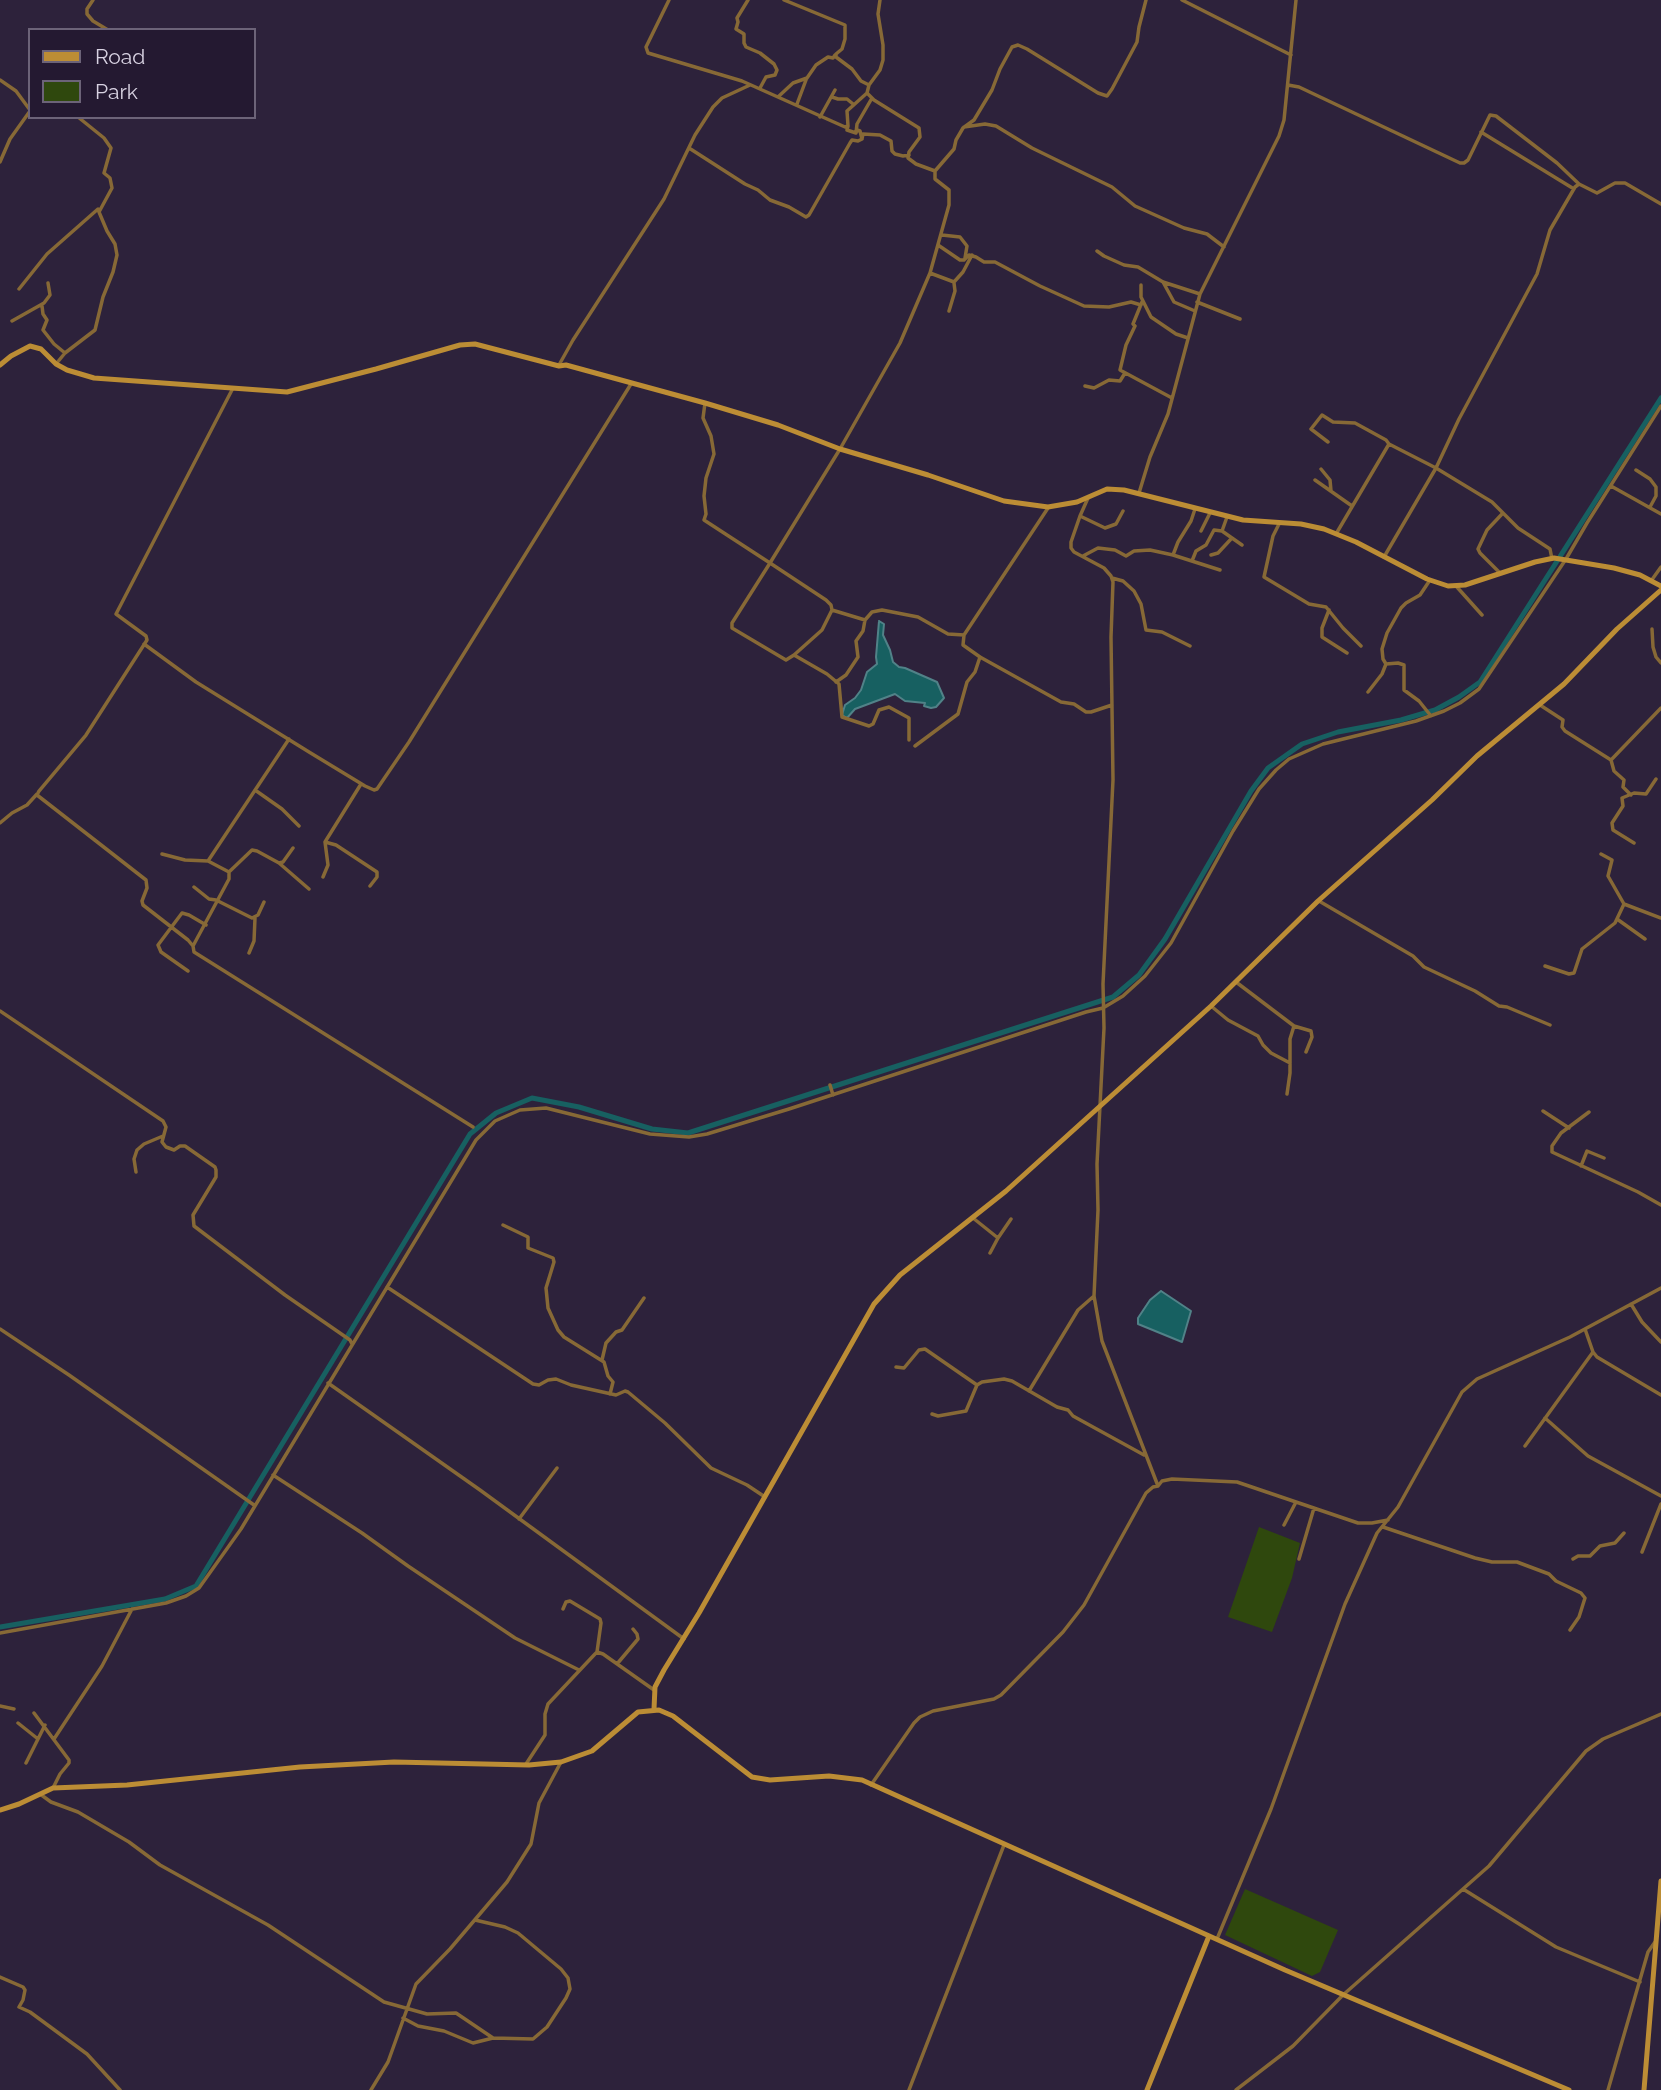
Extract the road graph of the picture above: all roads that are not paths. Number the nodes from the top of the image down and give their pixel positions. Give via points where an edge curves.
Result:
1 (93, 0) edge
2 (669, 0) edge
3 (748, 0) edge
4 (784, 0) edge
5 (880, 0) edge
6 (1146, 0) edge
7 (1182, 0) edge
8 (1296, 0) edge
9 (105, 28) edge
10 (836, 54) junction
11 (1291, 55) junction
12 (807, 78) junction
13 (0, 80) edge
14 (1288, 82) junction
15 (746, 83) junction
16 (869, 85) junction
17 (760, 88) junction
18 (835, 90) dead end
19 (867, 93) junction
20 (779, 96) junction
21 (832, 97) junction
22 (872, 98) junction
23 (797, 104) junction
24 (853, 104) junction
25 (28, 107) edge
26 (28, 113) edge
27 (820, 117) junction
28 (80, 119) edge
29 (848, 125) junction
30 (963, 128) junction
31 (1482, 132) junction
32 (856, 133) junction
33 (862, 139) junction
34 (689, 148) junction
35 (909, 155) junction
36 (0, 162) edge
37 (934, 172) junction
38 (1579, 184) junction
39 (1574, 189) junction
40 (1661, 204) edge
41 (100, 208) junction
42 (942, 235) junction
43 (938, 245) junction
44 (1224, 247) junction
45 (1097, 251) dead end
46 (972, 255) junction
47 (964, 260) junction
48 (930, 273) junction
49 (954, 282) junction
50 (1163, 282) junction
51 (48, 283) dead end
52 (1142, 285) dead end
53 (19, 289) dead end
54 (1200, 294) junction
55 (1198, 302) junction
56 (1142, 303) junction
57 (42, 306) junction
58 (949, 311) dead end
59 (1195, 311) junction
60 (1240, 319) dead end
61 (12, 321) dead end
62 (1188, 338) junction
63 (65, 353) junction
64 (56, 364) junction
65 (0, 365) edge
66 (559, 366) junction
67 (1125, 373) junction
68 (632, 382) junction
69 (1086, 386) dead end
70 (233, 388) junction
71 (1172, 398) junction
72 (705, 403) junction
73 (1661, 406) edge
74 (1328, 443) dead end
75 (1389, 444) junction
76 (840, 449) junction
77 (1436, 468) junction
78 (1321, 469) dead end
79 (1636, 470) dead end
80 (1315, 480) dead end
81 (1610, 485) junction
82 (1331, 491) junction
83 (1139, 494) junction
84 (1088, 498) junction
85 (1048, 506) junction
86 (1352, 506) junction
87 (1650, 507) junction
88 (1195, 509) junction
89 (1123, 511) dead end
90 (1210, 513) junction
91 (1502, 514) junction
92 (1661, 514) edge
93 (1080, 516) junction
94 (1227, 517) junction
95 (1279, 524) junction
96 (1201, 531) dead end
97 (1222, 531) junction
98 (1336, 534) junction
99 (1231, 539) junction
100 (1242, 545) dead end
101 (1174, 555) junction
102 (1211, 555) dead end
103 (1083, 556) junction
104 (1384, 556) junction
105 (1553, 559) junction
106 (1564, 559) junction
107 (1192, 561) junction
108 (770, 563) junction
109 (1661, 567) edge
110 (1220, 570) dead end
111 (1500, 573) junction
112 (1112, 578) junction
113 (1430, 580) junction
114 (1651, 581) junction
115 (1457, 586) junction
116 (1661, 588) edge
117 (832, 610) junction
118 (1329, 610) junction
119 (1482, 615) dead end
120 (864, 620) junction
121 (1652, 629) dead end
122 (964, 635) junction
123 (144, 644) junction
124 (1190, 646) dead end
125 (1361, 646) dead end
126 (1347, 653) dead end
127 (794, 655) junction
128 (980, 657) junction
129 (1661, 663) edge
130 (1386, 664) junction
131 (836, 682) junction
132 (1368, 692) dead end
133 (1112, 705) junction
134 (1539, 705) junction
135 (1661, 708) edge
136 (1431, 716) junction
137 (289, 739) junction
138 (909, 740) dead end
139 (915, 746) dead end
140 (1611, 760) junction
141 (1656, 779) dead end
142 (361, 784) junction
143 (255, 790) junction
144 (37, 794) junction
145 (1631, 795) junction
146 (0, 823) edge
147 (299, 826) dead end
148 (325, 842) junction
149 (1634, 843) dead end
150 (293, 848) dead end
151 (162, 854) dead end
152 (1601, 854) dead end
153 (208, 861) junction
154 (279, 863) junction
155 (229, 872) junction
156 (323, 877) dead end
157 (370, 886) dead end
158 (194, 887) dead end
159 (309, 890) dead end
160 (216, 900) junction
161 (1318, 901) junction
162 (264, 902) dead end
163 (1624, 904) junction
164 (255, 917) junction
165 (1661, 918) edge
166 (1617, 919) junction
167 (206, 925) junction
168 (171, 928) junction
169 (1645, 939) dead end
170 (193, 946) junction
171 (249, 953) dead end
172 (1545, 966) dead end
173 (188, 971) dead end
174 (1238, 980) junction
175 (1103, 1006) junction
176 (1211, 1006) junction
177 (0, 1011) edge
178 (1550, 1025) dead end
179 (1294, 1026) junction
180 (1306, 1052) dead end
181 (1290, 1063) junction
182 (1287, 1094) dead end
183 (1099, 1107) junction
184 (1543, 1111) dead end
185 (1589, 1112) dead end
186 (473, 1127) dead end
187 (1569, 1128) junction
188 (163, 1136) junction
189 (1604, 1158) dead end
190 (1581, 1166) junction
191 (136, 1171) dead end
192 (1661, 1205) edge
193 (973, 1218) junction
194 (1010, 1219) dead end
195 (503, 1224) dead end
196 (998, 1238) junction
197 (990, 1253) dead end
198 (387, 1287) junction
199 (1661, 1288) edge
200 (1094, 1296) junction
201 (644, 1298) dead end
202 (1631, 1304) junction
203 (0, 1329) edge
204 (1585, 1329) junction
205 (351, 1342) junction
206 (1661, 1342) edge
207 (1593, 1352) junction
208 (602, 1360) junction
209 (896, 1367) dead end
210 (328, 1383) junction
211 (977, 1385) junction
212 (1029, 1391) junction
213 (610, 1394) junction
214 (1661, 1395) edge
215 (932, 1415) dead end
216 (1545, 1418) junction
217 (1525, 1446) dead end
218 (1146, 1457) junction
219 (557, 1468) dead end
220 (273, 1475) junction
221 (1158, 1486) junction
222 (1661, 1496) edge
223 (765, 1497) junction
224 (1296, 1502) junction
225 (1661, 1504) edge
226 (255, 1506) junction
227 (1314, 1508) junction
228 (1660, 1510) edge
229 (519, 1519) junction
230 (1390, 1519) junction
231 (1284, 1525) dead end
232 (1382, 1527) junction
233 (1624, 1533) dead end
234 (1642, 1552) dead end
235 (1299, 1559) dead end
236 (1573, 1559) dead end
237 (132, 1609) junction
238 (563, 1609) dead end
239 (633, 1629) dead end
240 (1570, 1630) dead end
241 (0, 1633) edge
242 (684, 1639) junction
243 (597, 1652) junction
244 (617, 1664) junction
245 (579, 1670) junction
246 (654, 1690) junction
247 (0, 1706) edge
248 (14, 1709) dead end
249 (654, 1709) junction
250 (34, 1713) dead end
251 (1661, 1714) edge
252 (18, 1723) dead end
253 (45, 1726) junction
254 (38, 1739) junction
255 (54, 1739) junction
256 (561, 1762) junction
257 (26, 1763) dead end
258 (525, 1765) junction
259 (872, 1784) junction
260 (53, 1788) junction
261 (40, 1794) junction
262 (0, 1810) edge
263 (1004, 1845) junction
264 (1661, 1881) edge
265 (1463, 1889) junction
266 (1659, 1905) edge
267 (475, 1920) junction
268 (1209, 1936) junction
269 (1217, 1940) junction
270 (1656, 1941) junction
271 (0, 1977) edge
272 (1640, 1982) junction
273 (1343, 1995) junction
274 (406, 2008) junction
275 (403, 2018) junction
276 (493, 2038) junction
277 (120, 2090) edge
278 (371, 2090) edge
279 (909, 2090) edge
280 (1147, 2090) edge
281 (1236, 2090) edge
282 (1569, 2090) edge
283 (1608, 2090) edge
284 (1644, 2090) edge

1 - 9 street via 87,14
2 - 15 street via 646,47 648,53
3 - 17 street via 738,15 736,29 744,34 746,47 760,53 777,70
4 - 10 street via 844,24 845,39
5 - 16 street via 883,60
6 - 30 street via 1138,37 1107,96 1027,49 1014,46 974,120
7 - 11 street
8 - 11 street
10 - 12 street via 816,65
10 - 16 street
11 - 14 street
12 - 20 street
12 - 23 street
13 - 25 street
14 - 31 street via 1460,163 1468,160
14 - 44 street via 1279,136
15 - 17 street
15 - 34 street via 716,103
16 - 19 street
17 - 20 street
18 - 21 street
19 - 22 street
19 - 24 street
20 - 23 street
21 - 24 street
21 - 27 street
22 - 32 street
22 - 35 street via 919,128 920,137
23 - 27 street
24 - 29 street via 846,114
26 - 36 street
27 - 29 street
28 - 41 street via 111,148 104,173 111,188
29 - 32 street via 847,130
30 - 37 street via 954,149
30 - 44 street via 996,126 1112,187 1135,206 1206,234
31 - 38 street via 1490,116 1496,116
31 - 39 street
32 - 33 street via 860,131
33 - 34 street via 852,140 806,217 770,200
33 - 35 street via 863,134 878,135 891,141 895,154
34 - 66 street via 664,199
35 - 37 street via 916,164
37 - 42 street via 950,194
38 - 39 street
38 - 40 street via 1597,193 1625,183
39 - 77 street via 1550,230 1537,274
41 - 53 street via 47,254
41 - 63 street via 115,244 115,264 95,330
42 - 43 street
42 - 47 street via 961,237 967,246
43 - 47 street
43 - 48 street
44 - 54 street
45 - 50 street
46 - 47 street
46 - 49 street
46 - 56 street via 995,261 1084,306
48 - 49 street
48 - 76 street via 900,343
49 - 58 street via 956,291
50 - 54 street
50 - 59 street via 1174,302
51 - 57 street via 50,295
52 - 56 street
54 - 55 street
55 - 59 street
55 - 60 street
56 - 62 street via 1154,320
56 - 67 street via 1120,368
57 - 61 street
57 - 63 street via 47,320 42,329
59 - 62 street
62 - 71 street
63 - 64 street
64 - 65 street via 41,349 30,346
64 - 70 street via 94,378
66 - 68 street
66 - 70 street via 464,344 287,392
67 - 69 street via 1120,381
67 - 71 street
68 - 72 street
68 - 142 street via 380,786 374,790
70 - 123 street via 116,614 148,637
71 - 83 street
72 - 76 street
72 - 108 street via 703,418 714,454 706,478 704,520
73 - 81 street
74 - 75 street via 1311,429 1322,415 1333,422 1355,423
75 - 77 street
75 - 86 street
76 - 85 street via 1004,501
76 - 108 street
77 - 91 street via 1492,502
77 - 104 street
78 - 82 street via 1330,480
79 - 87 street via 1656,486
80 - 82 street
81 - 87 street
81 - 106 street
82 - 86 street
83 - 84 street via 1112,488
83 - 88 street
84 - 85 street
84 - 93 street
85 - 122 street
86 - 98 street
87 - 92 street
88 - 90 street
88 - 101 street
89 - 93 street via 1116,524 1105,528
90 - 94 street
90 - 96 street
91 - 105 street via 1550,549
91 - 111 street via 1478,549
93 - 103 street via 1071,545
94 - 95 street
94 - 97 street
95 - 98 street via 1311,526
95 - 118 street via 1264,577 1309,604
97 - 99 street
97 - 107 street via 1213,530
98 - 104 street
99 - 100 street
99 - 102 street
101 - 103 street via 1142,550 1126,556 1102,547
101 - 107 street
103 - 112 street
104 - 113 street
105 - 106 street
105 - 111 street
106 - 114 street via 1627,571
106 - 136 street via 1479,689
107 - 110 street
108 - 117 street via 826,600
108 - 127 street via 732,628 784,660
109 - 114 street
111 - 115 street
112 - 124 street via 1134,591 1146,630 1163,632
112 - 133 street
113 - 115 street
113 - 130 street via 1420,595 1401,608 1390,628 1383,644
114 - 116 street
115 - 119 street
116 - 134 street
117 - 120 street
117 - 127 street via 822,630
118 - 125 street
118 - 126 street via 1322,638
120 - 122 street via 882,610 918,617 948,634
120 - 131 street via 856,641 858,657
121 - 129 street via 1653,648
122 - 128 street via 964,647
123 - 137 street
123 - 144 street via 86,735
127 - 131 street
128 - 133 street via 1086,712
128 - 139 street via 958,714
130 - 132 street
130 - 136 street via 1404,665 1404,690
131 - 138 street via 842,717 869,726 879,710 889,706 909,718
133 - 175 street
134 - 140 street via 1563,720 1565,731
134 - 161 street
135 - 140 street
136 - 175 street via 1323,744 1276,770 1252,799 1171,943 1142,979
137 - 142 street
137 - 143 street
140 - 145 street
141 - 145 street via 1646,794
142 - 148 street
143 - 147 street
143 - 153 street
144 - 146 street
144 - 168 street via 146,880 143,905
145 - 149 street via 1622,798 1623,806 1612,826
148 - 156 street via 328,865
148 - 157 street via 377,872
150 - 154 street
151 - 153 street
152 - 163 street via 1612,860 1608,876
153 - 155 street
154 - 155 street via 252,850
154 - 159 street
155 - 160 street
158 - 160 street
160 - 164 street
160 - 167 street
161 - 174 street
161 - 178 street via 1413,956 1424,967 1499,1006
162 - 164 street
163 - 165 street
163 - 166 street
164 - 171 street
166 - 169 street
166 - 172 street via 1582,949 1574,972
167 - 168 street via 182,914
167 - 170 street
168 - 170 street
168 - 173 street via 158,949
170 - 186 street via 194,952
174 - 176 street
174 - 179 street
175 - 183 street
175 - 198 street via 832,1090 728,1128 689,1136 650,1135 546,1108 520,1110 491,1124 476,1140
176 - 181 street
176 - 183 street
177 - 188 street via 163,1121
179 - 180 street via 1311,1031
179 - 181 street
181 - 182 street
183 - 193 street
183 - 200 street
184 - 187 street
185 - 187 street
187 - 190 street via 1551,1150
188 - 191 street via 136,1150
188 - 205 street via 166,1147 185,1146 216,1170 193,1215 194,1226
189 - 190 street via 1587,1151
190 - 192 street
193 - 196 street
193 - 223 street via 900,1275 874,1304
194 - 196 street
195 - 208 street via 528,1237 528,1248 553,1258 545,1296 558,1330
196 - 197 street
198 - 205 street
198 - 213 street via 533,1384 556,1379
199 - 202 street
200 - 212 street via 1079,1310
200 - 218 street via 1102,1341
201 - 208 street via 622,1330 606,1343
202 - 204 street
202 - 206 street
203 - 226 street
204 - 207 street
204 - 230 street via 1466,1386
205 - 210 street
207 - 214 street
207 - 216 street
208 - 213 street via 613,1382
209 - 211 street via 904,1368 925,1349
210 - 220 street
210 - 229 street
211 - 212 street via 1004,1379
211 - 215 street via 966,1410
212 - 218 street
213 - 223 street via 628,1392 711,1468
216 - 217 street
216 - 222 street via 1588,1456
218 - 221 street
219 - 229 street
220 - 226 street
220 - 245 street via 515,1638
221 - 224 street via 1162,1480 1172,1479 1231,1481
221 - 259 street via 1146,1493 1084,1605 1063,1632 994,1699 920,1717
223 - 242 street
224 - 227 street
224 - 231 street
225 - 228 street
226 - 237 street via 200,1588 186,1597
227 - 230 street via 1358,1524
227 - 235 street
228 - 234 street
229 - 242 street
230 - 232 street
232 - 240 street via 1488,1561 1522,1563 1549,1574 1584,1595
232 - 269 street via 1345,1604
233 - 236 street via 1590,1556
237 - 241 street
237 - 255 street via 102,1666
238 - 243 street via 570,1601 600,1619
239 - 244 street via 638,1639
242 - 246 street
243 - 244 street
243 - 245 street
244 - 246 street
245 - 258 street via 548,1704 545,1735
246 - 249 street
247 - 248 street
249 - 256 street via 638,1712 592,1751
249 - 259 street via 673,1716 752,1777 829,1776
250 - 253 street
251 - 265 street via 1603,1739 1586,1752 1489,1866
252 - 254 street
253 - 254 street
253 - 255 street
254 - 257 street
255 - 260 street via 69,1763
256 - 258 street
256 - 267 street via 539,1803 531,1843 507,1882
258 - 260 street via 394,1762
259 - 263 street
260 - 261 street
261 - 262 street
261 - 274 street via 268,1925 384,2002
263 - 268 street
263 - 279 street
264 - 266 street
265 - 272 street via 1556,1947
265 - 273 street
266 - 270 street
267 - 274 street via 419,1978
267 - 276 street via 526,1938 570,1983 566,1998 540,2034 524,2040
268 - 269 street
268 - 280 street
269 - 273 street
270 - 272 street
270 - 284 street
271 - 277 street via 25,1990 19,2007 87,2054
272 - 283 street
273 - 281 street via 1293,2046
273 - 282 street
274 - 275 street
274 - 276 street via 427,2014 456,2013
275 - 276 street via 467,2042
275 - 278 street via 388,2062

